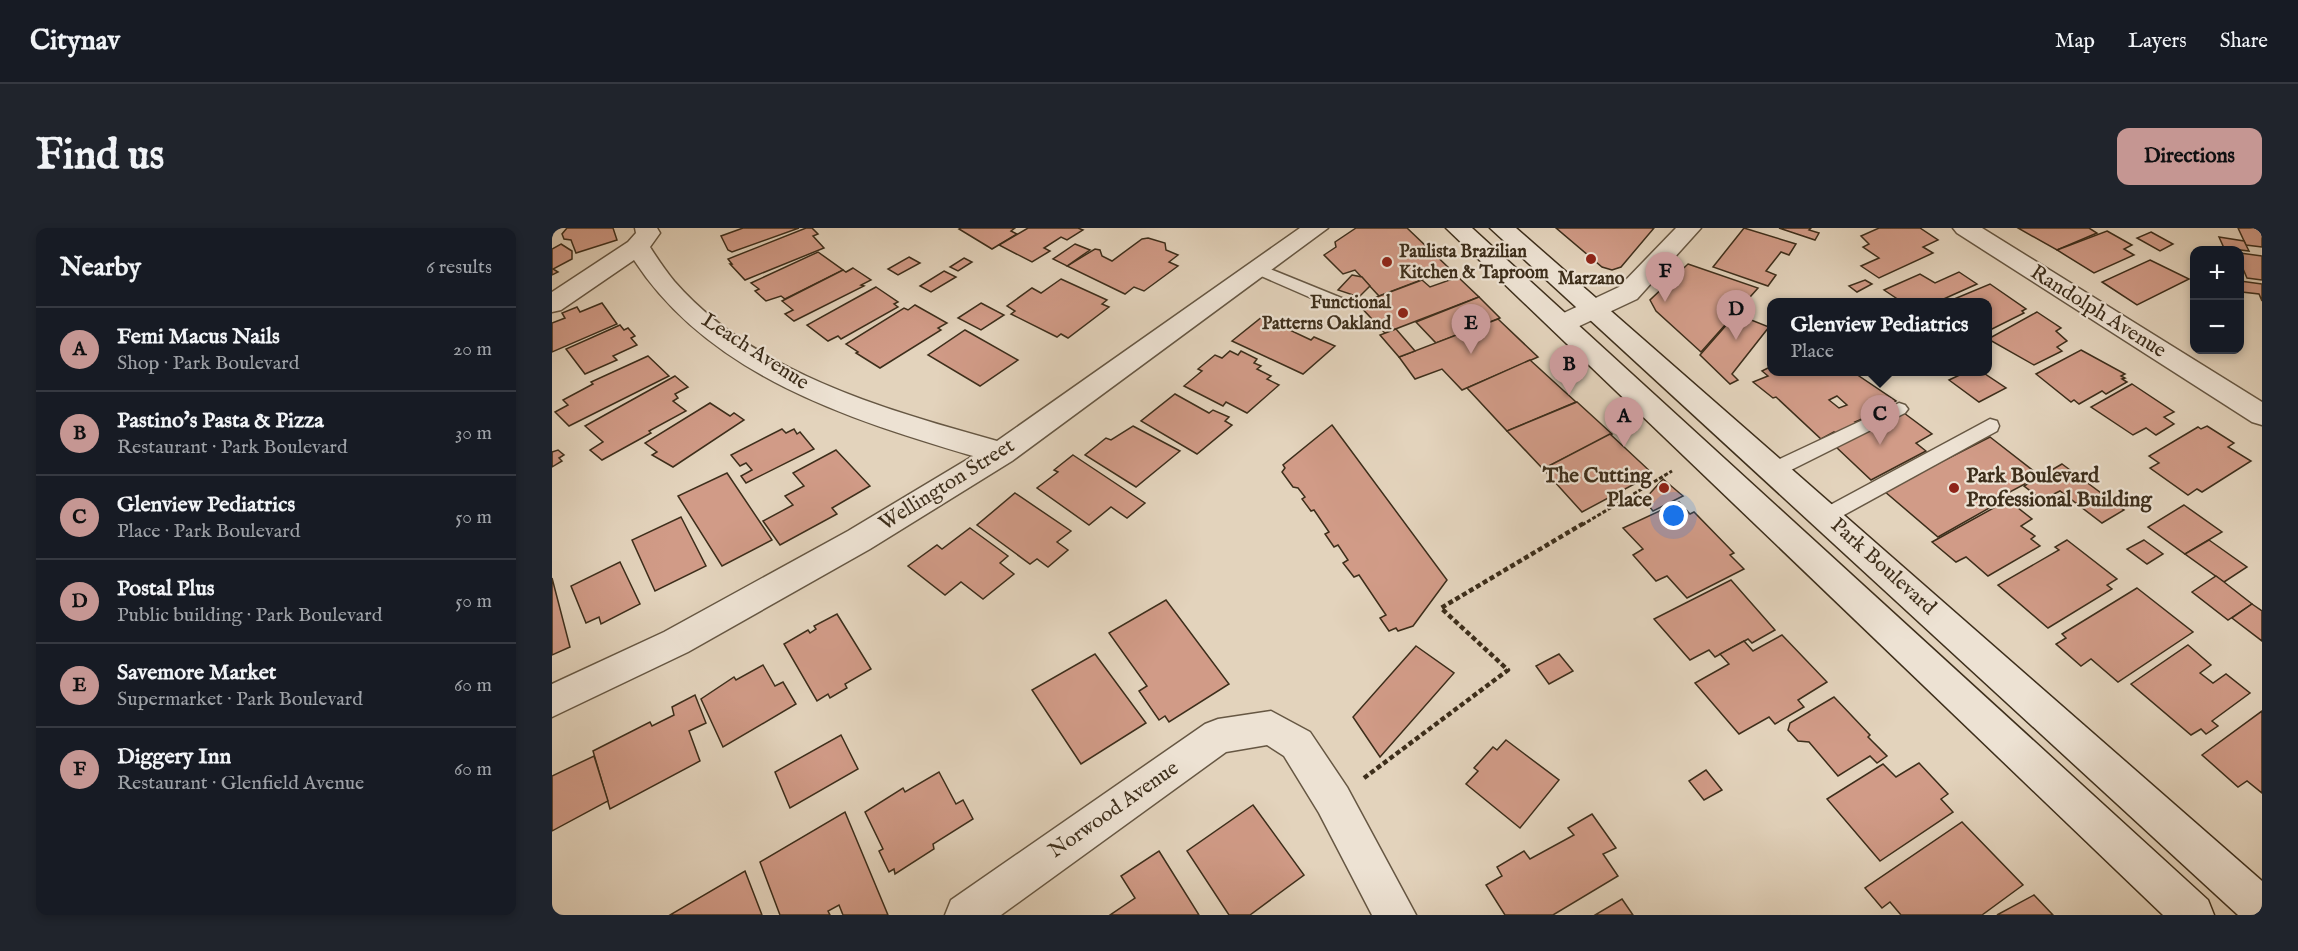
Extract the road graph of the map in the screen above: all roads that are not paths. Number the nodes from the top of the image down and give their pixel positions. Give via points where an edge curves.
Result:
1 (1316, 228) edge
2 (1458, 228) edge
3 (1502, 228) edge
4 (1689, 228) edge
5 (1965, 228) edge
6 (641, 238) edge
7 (1258, 269) junction
8 (1338, 303) dead end
9 (552, 304) edge
10 (1594, 310) junction
11 (1562, 324) junction
12 (1899, 409) dead end
13 (2262, 415) edge
14 (1990, 426) dead end
15 (1000, 453) junction
16 (1774, 470) junction
17 (1826, 516) junction
18 (552, 701) edge
19 (2262, 909) edge
20 (1387, 912) edge
21 (966, 915) edge
22 (2193, 915) edge

1 - 7 street, Wellington Street
2 - 11 street, Park Boulevard
3 - 10 street, Park Boulevard
4 - 10 street via 1628,293
5 - 13 street, Randolph Avenue
6 - 9 street
6 - 15 street, Leach Avenue via 666,287 716,333 802,387 899,424
7 - 8 lane
7 - 15 street, Wellington Street
10 - 11 street
10 - 16 street, Park Boulevard
11 - 22 street, Park Boulevard
12 - 16 lane
14 - 17 lane
15 - 18 street, Wellington Street via 859,540 676,642
16 - 17 street, Park Boulevard
17 - 19 street, Park Boulevard
20 - 21 street, Norwood Avenue via 1333,800 1298,744 1271,728 1218,736

